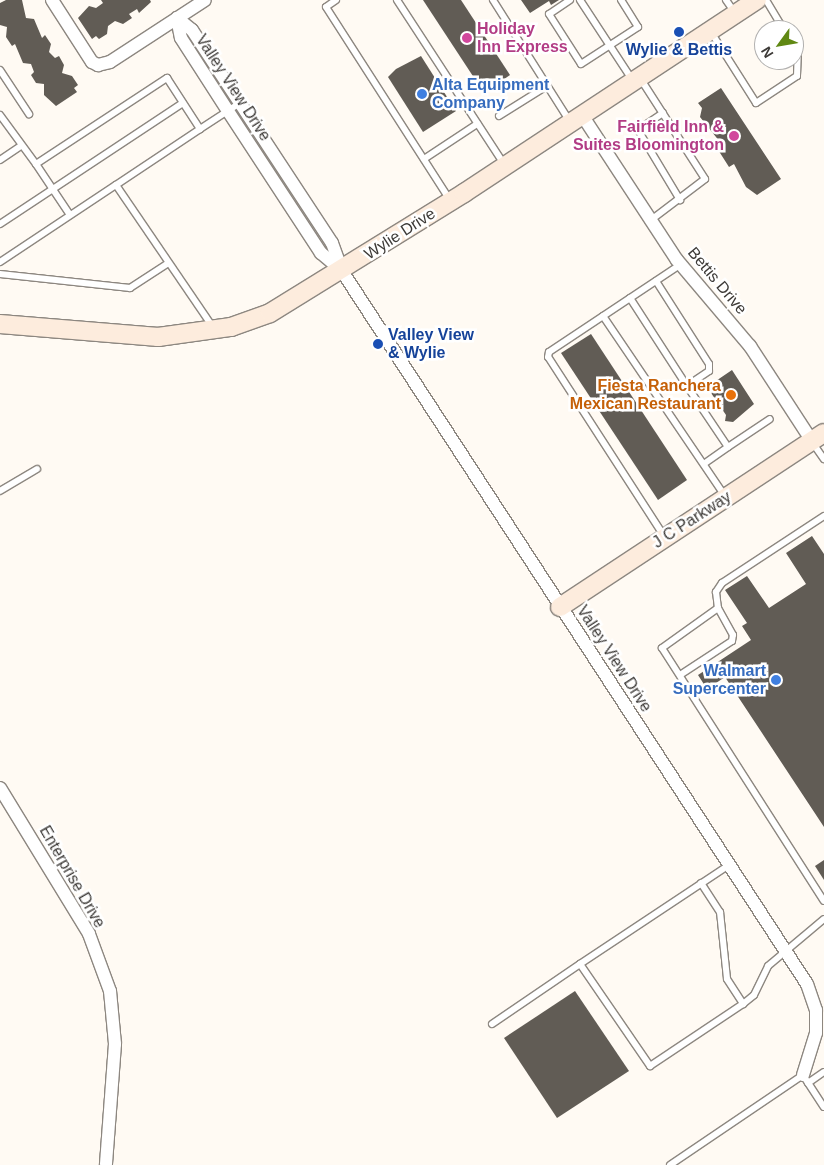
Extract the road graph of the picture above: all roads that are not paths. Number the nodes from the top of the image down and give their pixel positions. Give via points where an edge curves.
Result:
1 (52, 0) edge
2 (205, 0) edge
3 (336, 0) edge
4 (397, 0) edge
5 (493, 0) edge
6 (570, 0) edge
7 (580, 0) edge
8 (621, 0) edge
9 (757, 0) edge
10 (766, 0) edge
11 (731, 7) edge
12 (177, 18) junction
13 (778, 20) edge
14 (710, 31) junction
15 (610, 45) junction
16 (0, 70) edge
17 (797, 70) edge
18 (636, 80) junction
19 (547, 86) junction
20 (240, 103) junction
21 (183, 104) junction
22 (228, 111) junction
23 (663, 113) junction
24 (29, 114) dead end
25 (0, 115) edge
26 (499, 116) dead end
27 (576, 119) junction
28 (477, 124) junction
29 (200, 129) junction
30 (21, 146) junction
31 (424, 159) junction
32 (0, 160) edge
33 (36, 164) junction
34 (505, 166) junction
35 (116, 185) junction
36 (53, 190) junction
37 (680, 200) junction
38 (451, 201) junction
39 (70, 215) junction
40 (651, 220) junction
41 (0, 224) edge
42 (0, 262) edge
43 (167, 264) junction
44 (680, 265) junction
45 (342, 271) junction
46 (0, 274) edge
47 (656, 281) junction
48 (630, 298) junction
49 (604, 316) junction
50 (0, 324) edge
51 (214, 330) junction
52 (686, 386) junction
53 (770, 420) dead end
54 (818, 437) edge
55 (728, 448) junction
56 (824, 459) edge
57 (704, 464) junction
58 (37, 469) dead end
59 (0, 492) edge
60 (726, 497) junction
61 (824, 516) edge
62 (665, 537) junction
63 (560, 607) junction
64 (718, 608) junction
65 (680, 675) junction
66 (0, 788) edge
67 (728, 865) junction
68 (701, 883) junction
69 (824, 901) edge
70 (824, 919) edge
71 (786, 951) junction
72 (580, 964) junction
73 (742, 1004) junction
74 (492, 1024) dead end
75 (824, 1072) edge
76 (805, 1079) junction
77 (824, 1107) edge
78 (106, 1165) edge
79 (670, 1165) edge

1 - 12 street via 92,62 98,65 110,62
2 - 12 street
3 - 31 lane via 326,7
4 - 28 lane
5 - 19 lane
6 - 15 lane via 549,14 581,64
7 - 15 lane
8 - 15 lane via 638,26
9 - 11 main road, Wylie Drive
10 - 13 lane
11 - 14 main road, Wylie Drive
12 - 20 street, Valley View Drive via 192,30
12 - 22 street, Valley View Drive via 181,38
14 - 17 lane via 756,103 797,76
14 - 18 main road, Wylie Drive
15 - 18 lane
16 - 24 lane
18 - 23 lane
18 - 27 main road, Wylie Drive
19 - 26 lane
19 - 27 lane
20 - 22 lane
20 - 45 street, Valley View Drive via 332,243
21 - 29 lane
21 - 33 lane via 167,78
21 - 36 lane
22 - 29 lane
22 - 45 street, Valley View Drive via 321,253
23 - 37 lane via 705,179
23 - 37 lane via 638,130
25 - 30 lane
27 - 34 main road, Wylie Drive
27 - 40 street, Bettis Drive
28 - 31 lane
28 - 34 lane
29 - 35 lane
30 - 32 lane
30 - 33 lane
31 - 38 lane
33 - 36 lane
34 - 38 main road, Wylie Drive
35 - 39 lane
35 - 43 lane
36 - 39 lane
36 - 41 lane
37 - 40 lane
38 - 45 main road, Wylie Drive
39 - 42 lane
40 - 44 street, Bettis Drive
43 - 46 lane via 130,288
43 - 51 lane via 174,268
44 - 47 lane
44 - 54 street, Bettis Drive via 750,346
45 - 51 main road, Wylie Drive via 270,313
45 - 63 street, Valley View Drive
47 - 48 lane
47 - 52 lane via 709,364 709,371
48 - 49 lane
48 - 52 lane
49 - 57 lane
49 - 62 lane via 549,352 548,357
50 - 51 main road, Wylie Drive via 141,337
52 - 55 lane
53 - 55 lane
54 - 56 lane
54 - 60 main road, J C Parkway
55 - 57 lane
57 - 60 lane
58 - 59 lane
60 - 62 main road, J C Parkway
61 - 64 lane via 722,583 716,592
62 - 63 main road, J C Parkway
63 - 67 street, Valley View Drive
64 - 65 lane via 733,635 732,641
64 - 65 lane via 664,644 662,648
65 - 69 lane
66 - 78 street, Enterprise Drive via 84,926 110,991 116,1044
67 - 68 lane
67 - 71 street, Valley View Drive
68 - 72 lane
68 - 73 lane via 720,912 727,979
70 - 71 lane
71 - 73 lane via 768,966 754,994
71 - 76 street, Valley View Drive via 812,994 816,1010 816,1033
72 - 73 lane via 650,1066
72 - 74 lane
75 - 76 lane
76 - 77 lane
76 - 79 lane

